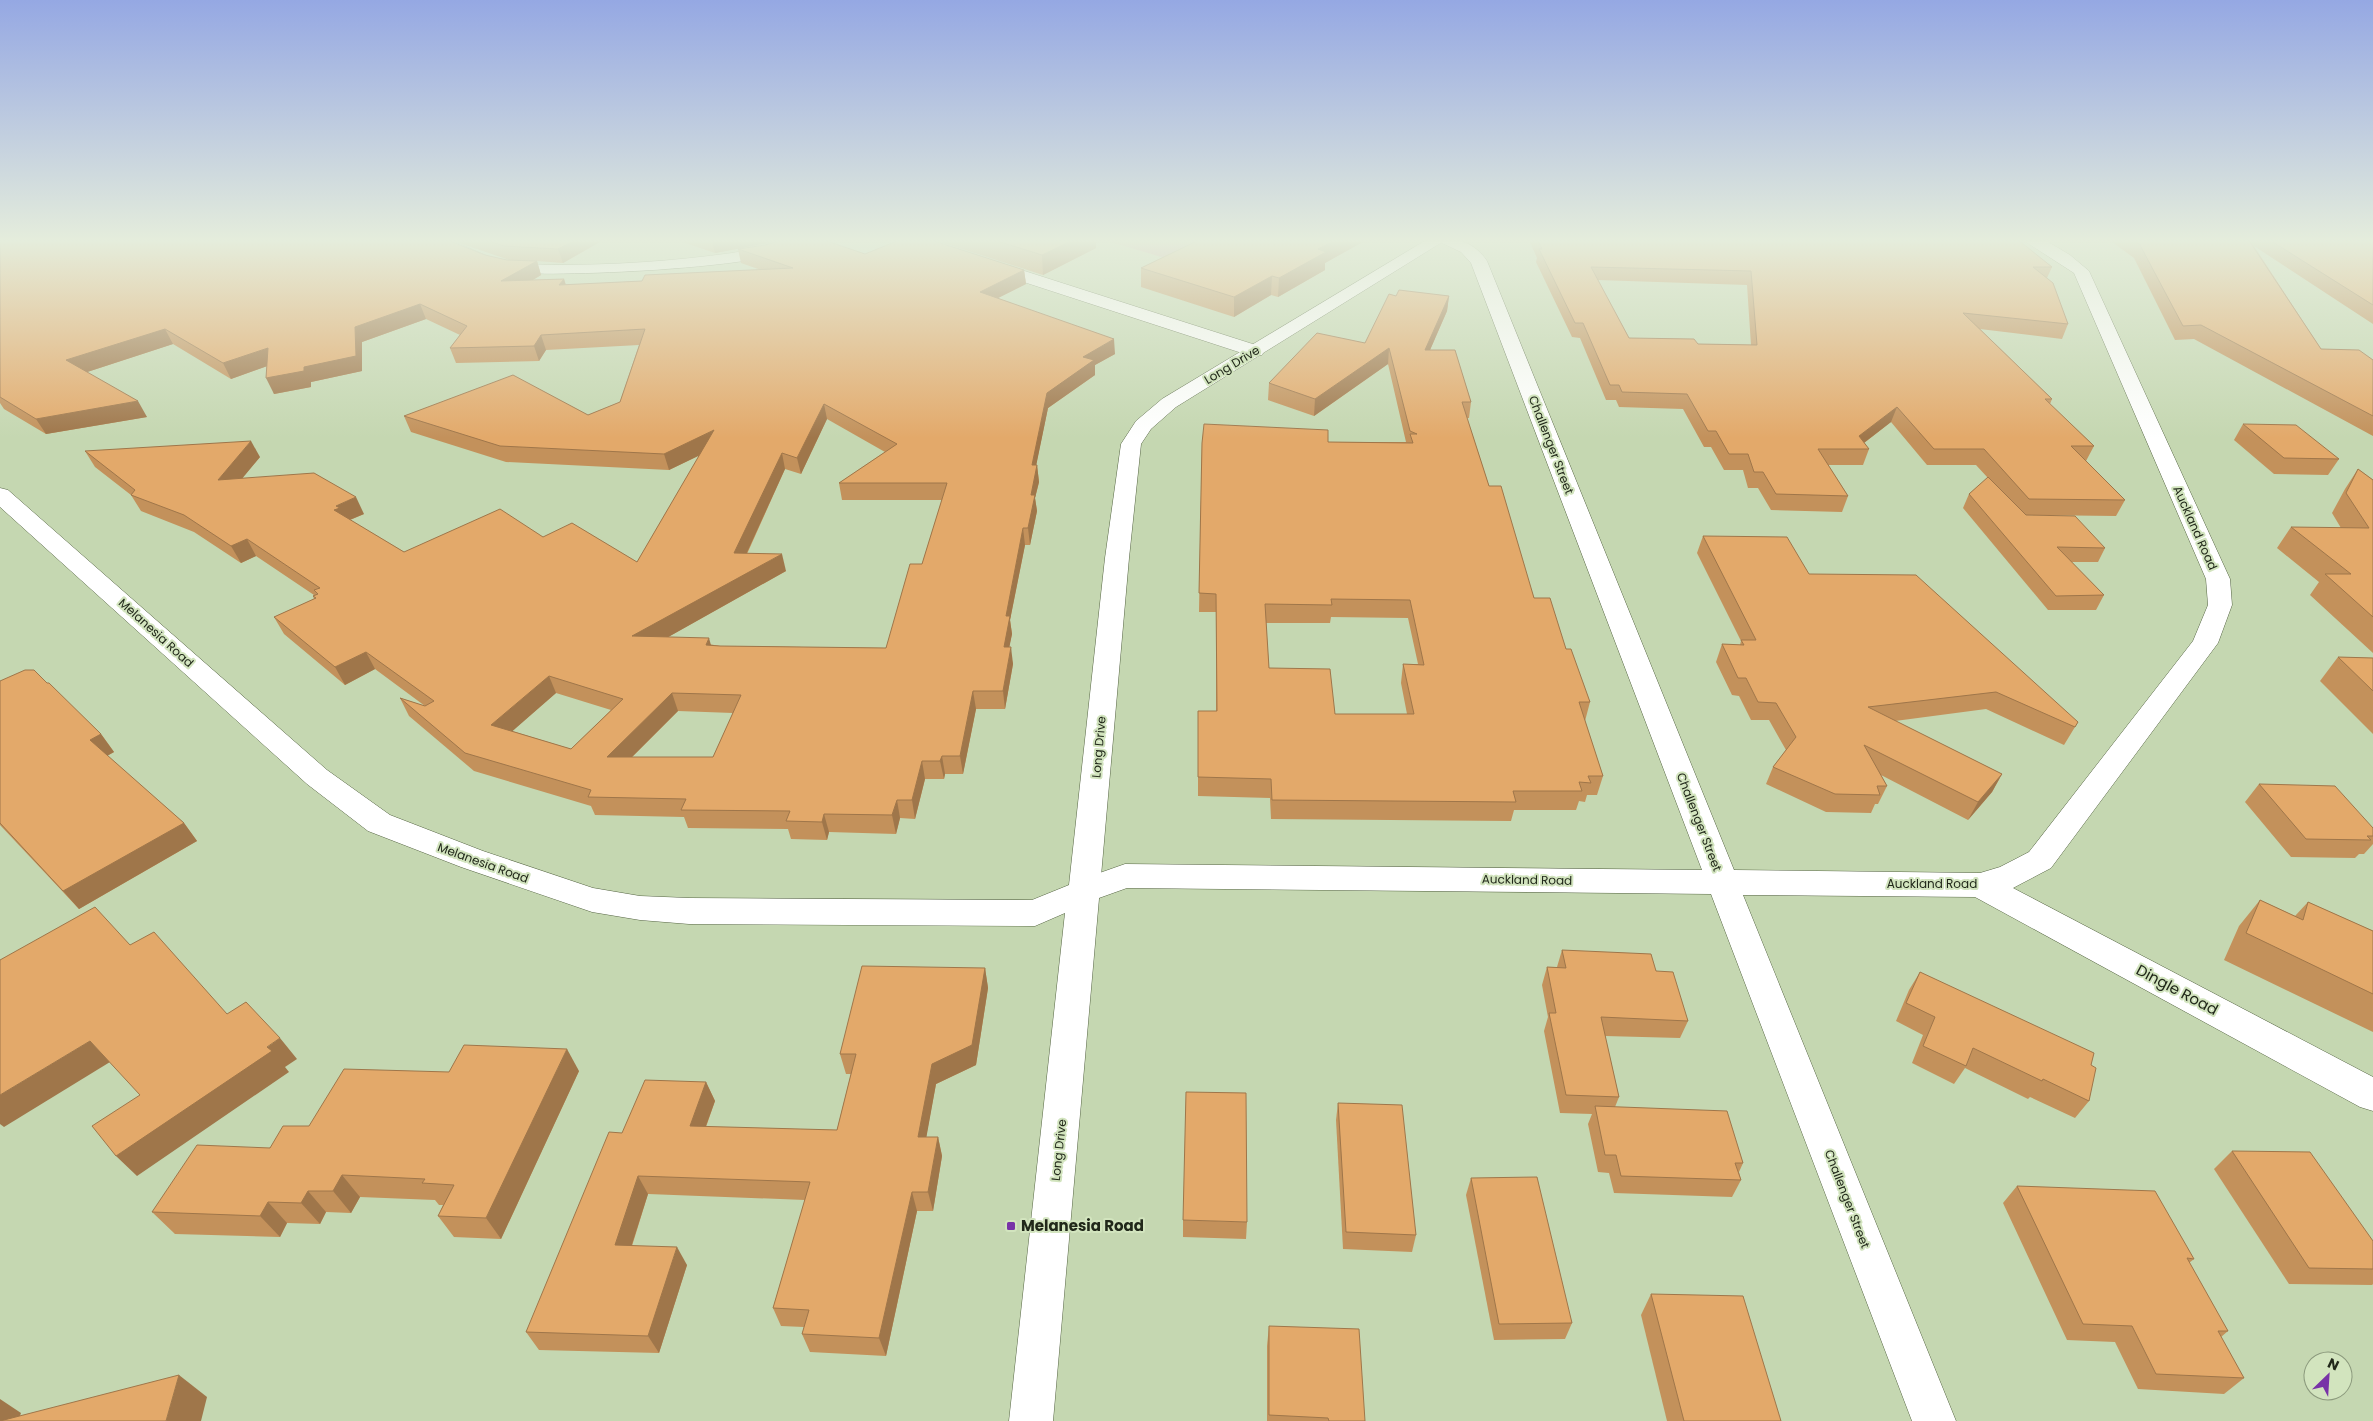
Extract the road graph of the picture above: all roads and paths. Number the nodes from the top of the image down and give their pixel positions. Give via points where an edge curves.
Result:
1 (1115, 305) edge
2 (1330, 305) edge
3 (1496, 305) edge
4 (2096, 305) edge
5 (1255, 351) junction
6 (0, 495) edge
7 (1722, 882) junction
8 (1980, 885) junction
9 (1085, 891) junction
10 (2373, 1095) edge
11 (1031, 1421) edge
12 (1934, 1421) edge

1 - 5 street
2 - 5 street, Long Drive
3 - 7 street, Challenger Street
4 - 8 street, Auckland Road via 2218,579 2220,605 2205,643 2040,860 2011,876
5 - 9 street, Long Drive via 1158,411 1143,425 1131,444 1116,558
6 - 9 street, Melanesia Road via 317,777 379,824 425,842 592,900 640,908 1035,913
7 - 8 street, Auckland Road
7 - 9 street, Auckland Road via 1125,876
7 - 12 street, Challenger Street
8 - 10 street, Dingle Road
9 - 11 street, Long Drive

